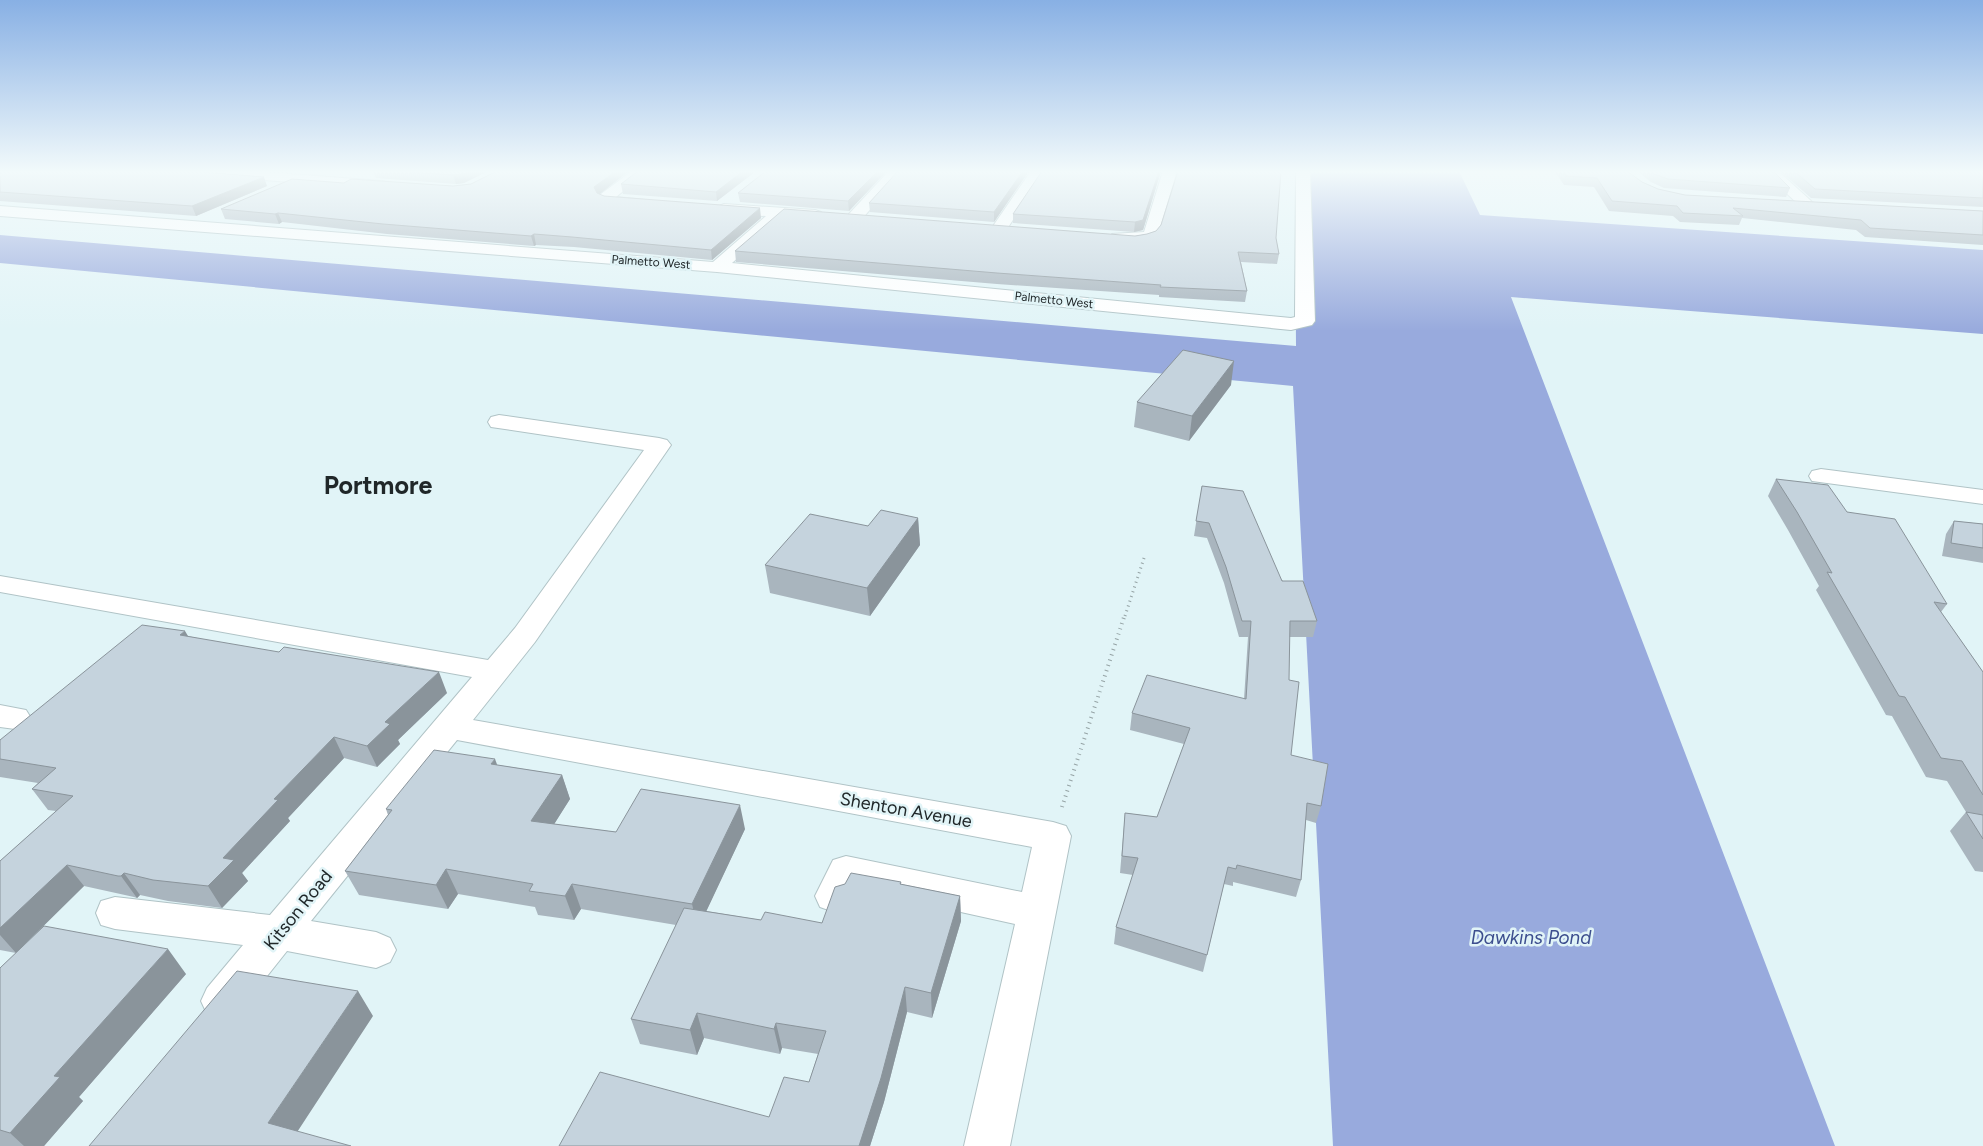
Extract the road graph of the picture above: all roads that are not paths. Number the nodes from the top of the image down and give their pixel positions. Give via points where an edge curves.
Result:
1 (158, 224) edge
2 (193, 224) edge
3 (766, 224) edge
4 (1002, 224) edge
5 (1155, 224) edge
6 (1302, 224) edge
7 (187, 227) junction
8 (980, 228) edge
9 (999, 229) junction
10 (1019, 230) edge
11 (1105, 237) edge
12 (716, 267) junction
13 (499, 422) dead end
14 (1821, 476) dead end
15 (1983, 497) edge
16 (13, 586) edge
17 (0, 605) edge
18 (494, 671) junction
19 (448, 727) junction
20 (834, 896) edge
21 (1037, 912) junction
22 (115, 913) dead end
23 (280, 933) junction
24 (376, 950) dead end
25 (203, 1024) edge
26 (988, 1146) edge

1 - 7 street, Palmetto West
2 - 7 street
3 - 12 street
4 - 9 street
5 - 11 street via 1152,234 1146,238
6 - 12 street, Palmetto West via 1305,321 1291,324
7 - 12 street, Palmetto West
8 - 9 street
9 - 10 street
13 - 18 street, Kitson Road via 659,445 525,635
14 - 15 street
16 - 17 street
16 - 18 street
18 - 19 street, Kitson Road
19 - 21 street, Shenton Avenue via 1053,836
19 - 23 street, Kitson Road
20 - 21 street via 846,871
21 - 26 street
22 - 23 street
23 - 24 street
23 - 25 street, Kitson Road

